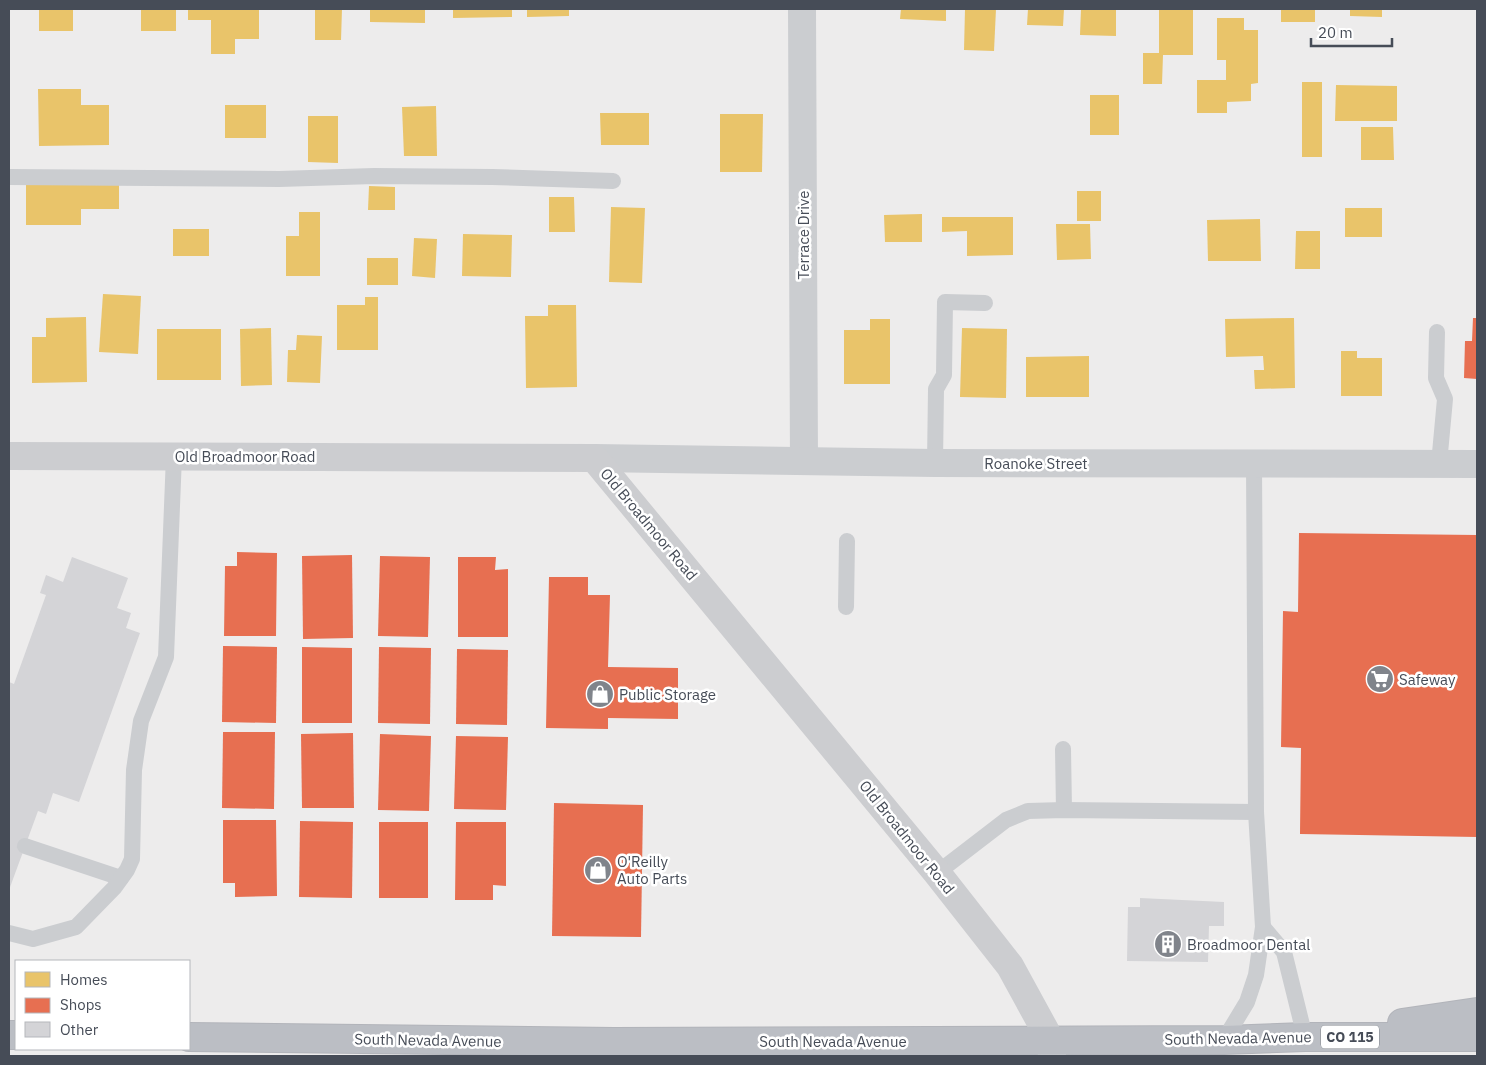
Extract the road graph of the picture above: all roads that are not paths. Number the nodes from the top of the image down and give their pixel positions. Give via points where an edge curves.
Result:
1 (802, 9) edge
2 (9, 177) edge
3 (613, 181) dead end
4 (985, 303) dead end
5 (1437, 332) dead end
6 (9, 456) edge
7 (174, 456) junction
8 (594, 458) junction
9 (804, 461) junction
10 (935, 462) junction
11 (1254, 464) junction
12 (1439, 464) junction
13 (1477, 464) edge
14 (847, 541) dead end
15 (846, 607) dead end
16 (1063, 749) dead end
17 (1064, 810) junction
18 (1256, 812) junction
19 (25, 846) dead end
20 (937, 873) junction
21 (121, 878) junction
22 (1263, 927) junction
23 (9, 933) edge
24 (1477, 1012) edge
25 (190, 1037) edge
26 (1306, 1037) junction
27 (1477, 1037) edge
28 (1224, 1040) junction
29 (1052, 1048) edge

1 - 9 street, Terrace Drive
2 - 3 lane via 279,179 374,176
4 - 10 lane via 945,302 944,375 936,389
5 - 12 lane via 1436,378 1445,399
6 - 7 street, Old Broadmoor Road
7 - 8 street, Old Broadmoor Road
7 - 21 lane via 166,657 141,721 134,770 132,859
8 - 9 street, Roanoke Street
8 - 20 street, Old Broadmoor Road
9 - 10 street, Roanoke Street
10 - 11 street, Roanoke Street
11 - 12 street, Roanoke Street
11 - 18 lane
12 - 13 street, Roanoke Street
14 - 15 lane
16 - 17 lane
17 - 18 lane
17 - 20 lane via 1028,811 1006,820
18 - 22 lane
19 - 21 lane
20 - 29 street, Old Broadmoor Road via 1010,966
21 - 23 lane via 76,927 34,939
22 - 26 lane via 1284,952
22 - 28 lane via 1256,975 1247,1002
24 - 26 highway
25 - 29 highway, South Nevada Avenue / CO 115
26 - 27 highway, South Nevada Avenue / CO 115
26 - 28 highway, South Nevada Avenue / CO 115
28 - 29 highway, South Nevada Avenue / CO 115

